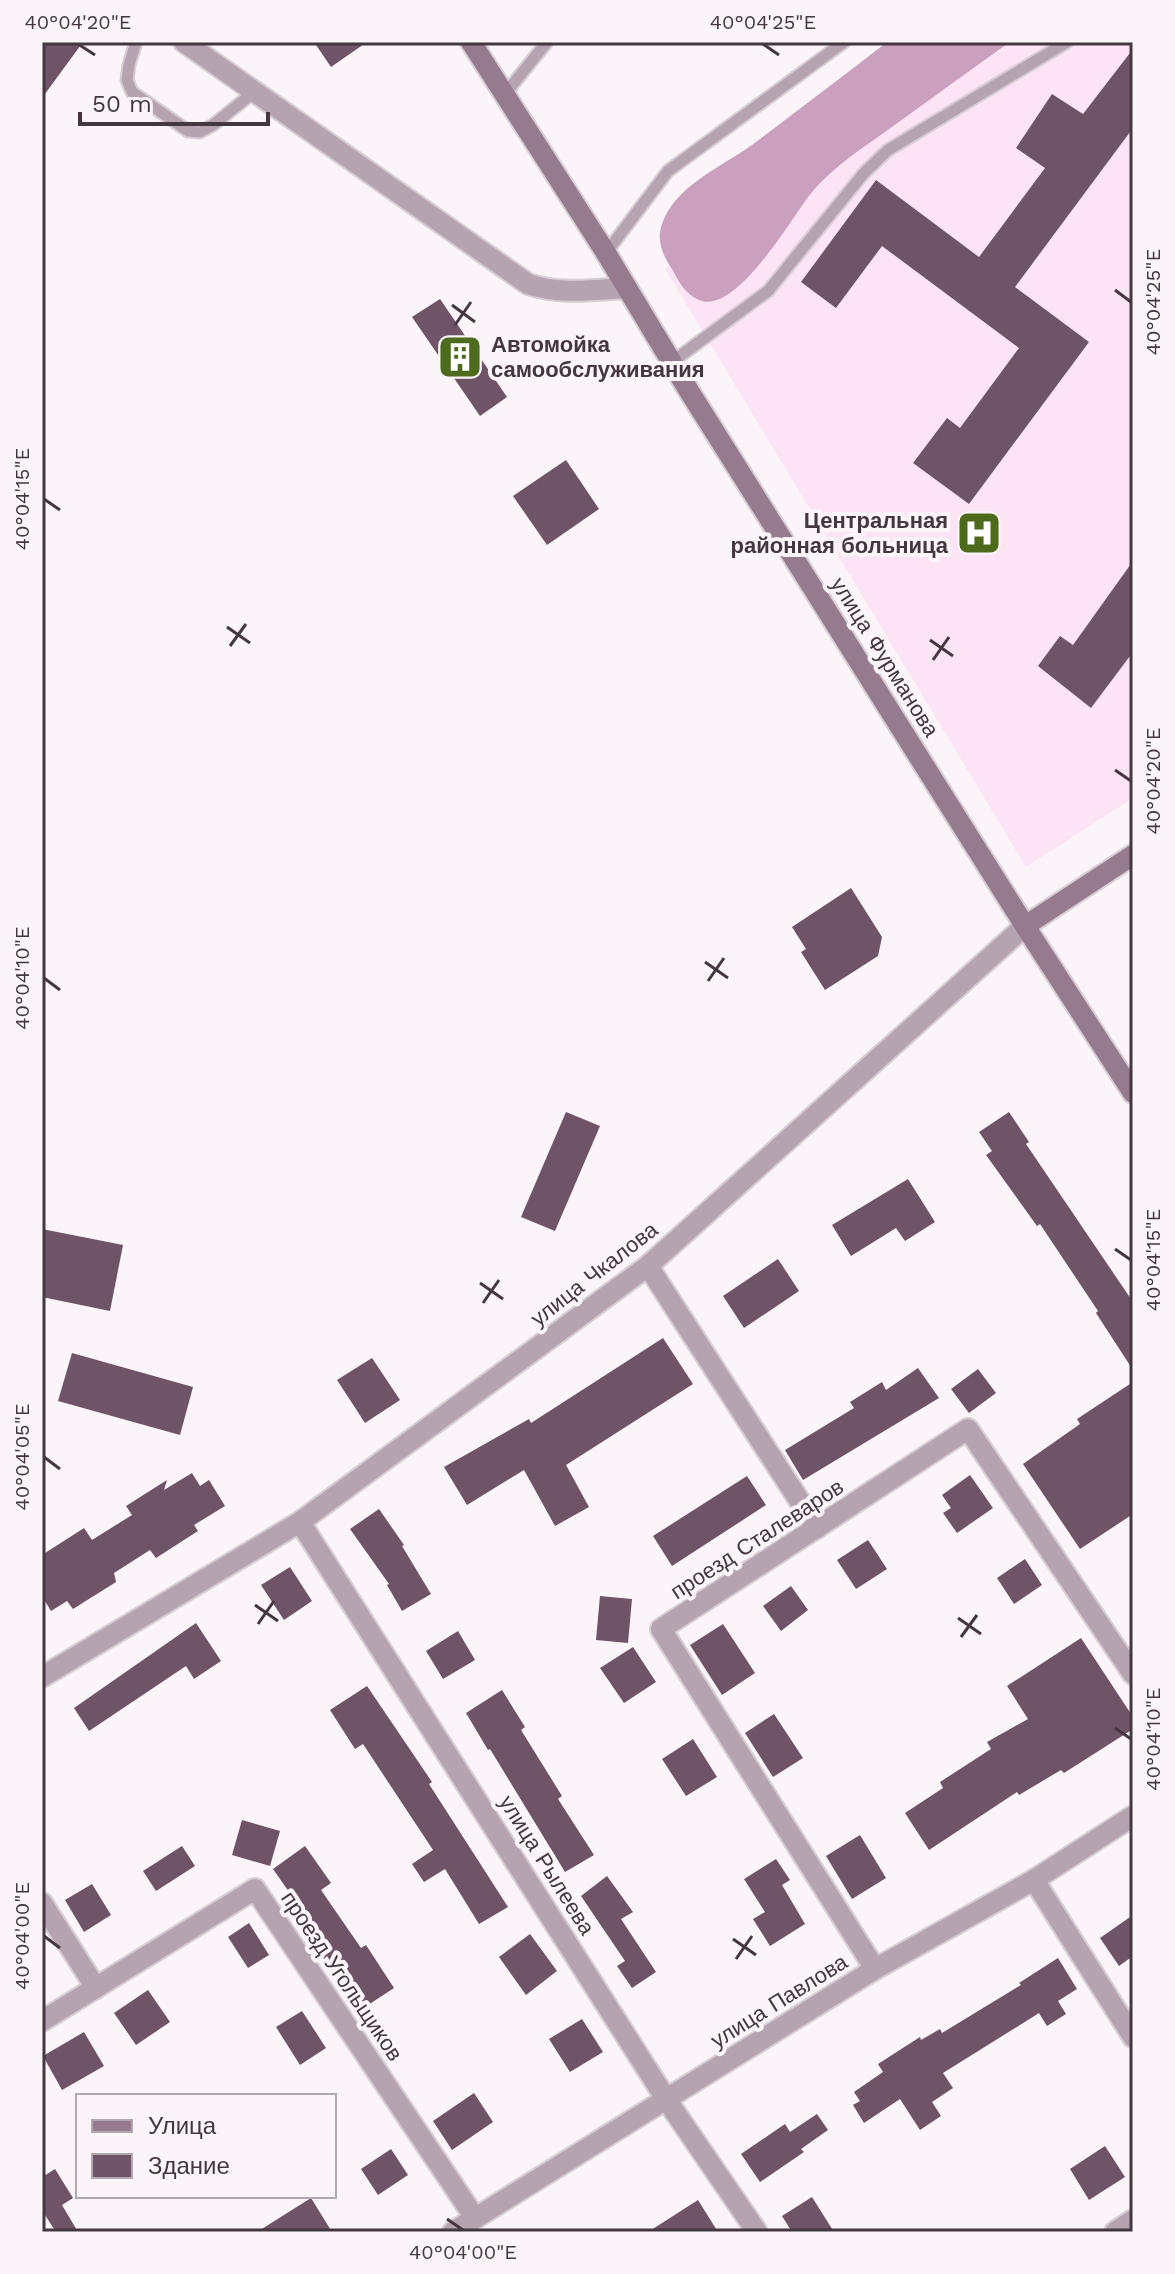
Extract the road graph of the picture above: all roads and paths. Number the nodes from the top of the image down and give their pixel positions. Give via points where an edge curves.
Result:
1 (136, 42) edge
2 (184, 42) edge
3 (471, 42) edge
4 (547, 42) edge
5 (844, 42) edge
6 (1067, 42) edge
7 (254, 92) junction
8 (505, 94) junction
9 (606, 253) junction
10 (627, 288) junction
11 (672, 362) junction
12 (1133, 855) edge
13 (1025, 926) junction
14 (1133, 1093) edge
15 (648, 1266) junction
16 (300, 1522) junction
17 (817, 1528) junction
18 (1133, 1674) edge
19 (42, 1677) edge
20 (1133, 1816) edge
21 (1034, 1880) junction
22 (42, 1903) edge
23 (875, 1969) junction
24 (96, 1988) junction
25 (42, 2021) edge
26 (1133, 2037) edge
27 (666, 2099) junction
28 (475, 2218) junction
29 (1133, 2220) edge
30 (453, 2232) edge
31 (757, 2232) edge
32 (1115, 2232) edge

1 - 7 lane via 127,80 132,92 188,131 213,125
2 - 7 street
3 - 8 street, улица Фурманова
4 - 8 lane
5 - 9 lane via 668,171
6 - 11 lane via 888,150 768,291
7 - 10 street via 528,284 544,290
8 - 9 street, улица Фурманова
9 - 10 street, улица Фурманова
10 - 11 street, улица Фурманова
11 - 13 street, улица Фурманова
12 - 13 street, улица Чкалова
13 - 14 street, улица Фурманова
13 - 15 street, улица Чкалова
15 - 16 street, улица Чкалова
15 - 17 street
16 - 19 street, улица Чкалова
16 - 27 street, улица Рылеева
17 - 18 street, проезд Сталеваров via 968,1429
17 - 23 street, проезд Сталеваров via 661,1629
20 - 21 street, улица Павлова
21 - 23 street, улица Павлова
21 - 26 street
22 - 24 street
23 - 27 street, улица Павлова
24 - 25 street, проезд Угольщиков
24 - 28 street, проезд Угольщиков via 255,1889
27 - 28 street, улица Павлова
27 - 31 street, улица Рылеева
28 - 30 street, улица Павлова
29 - 32 street

